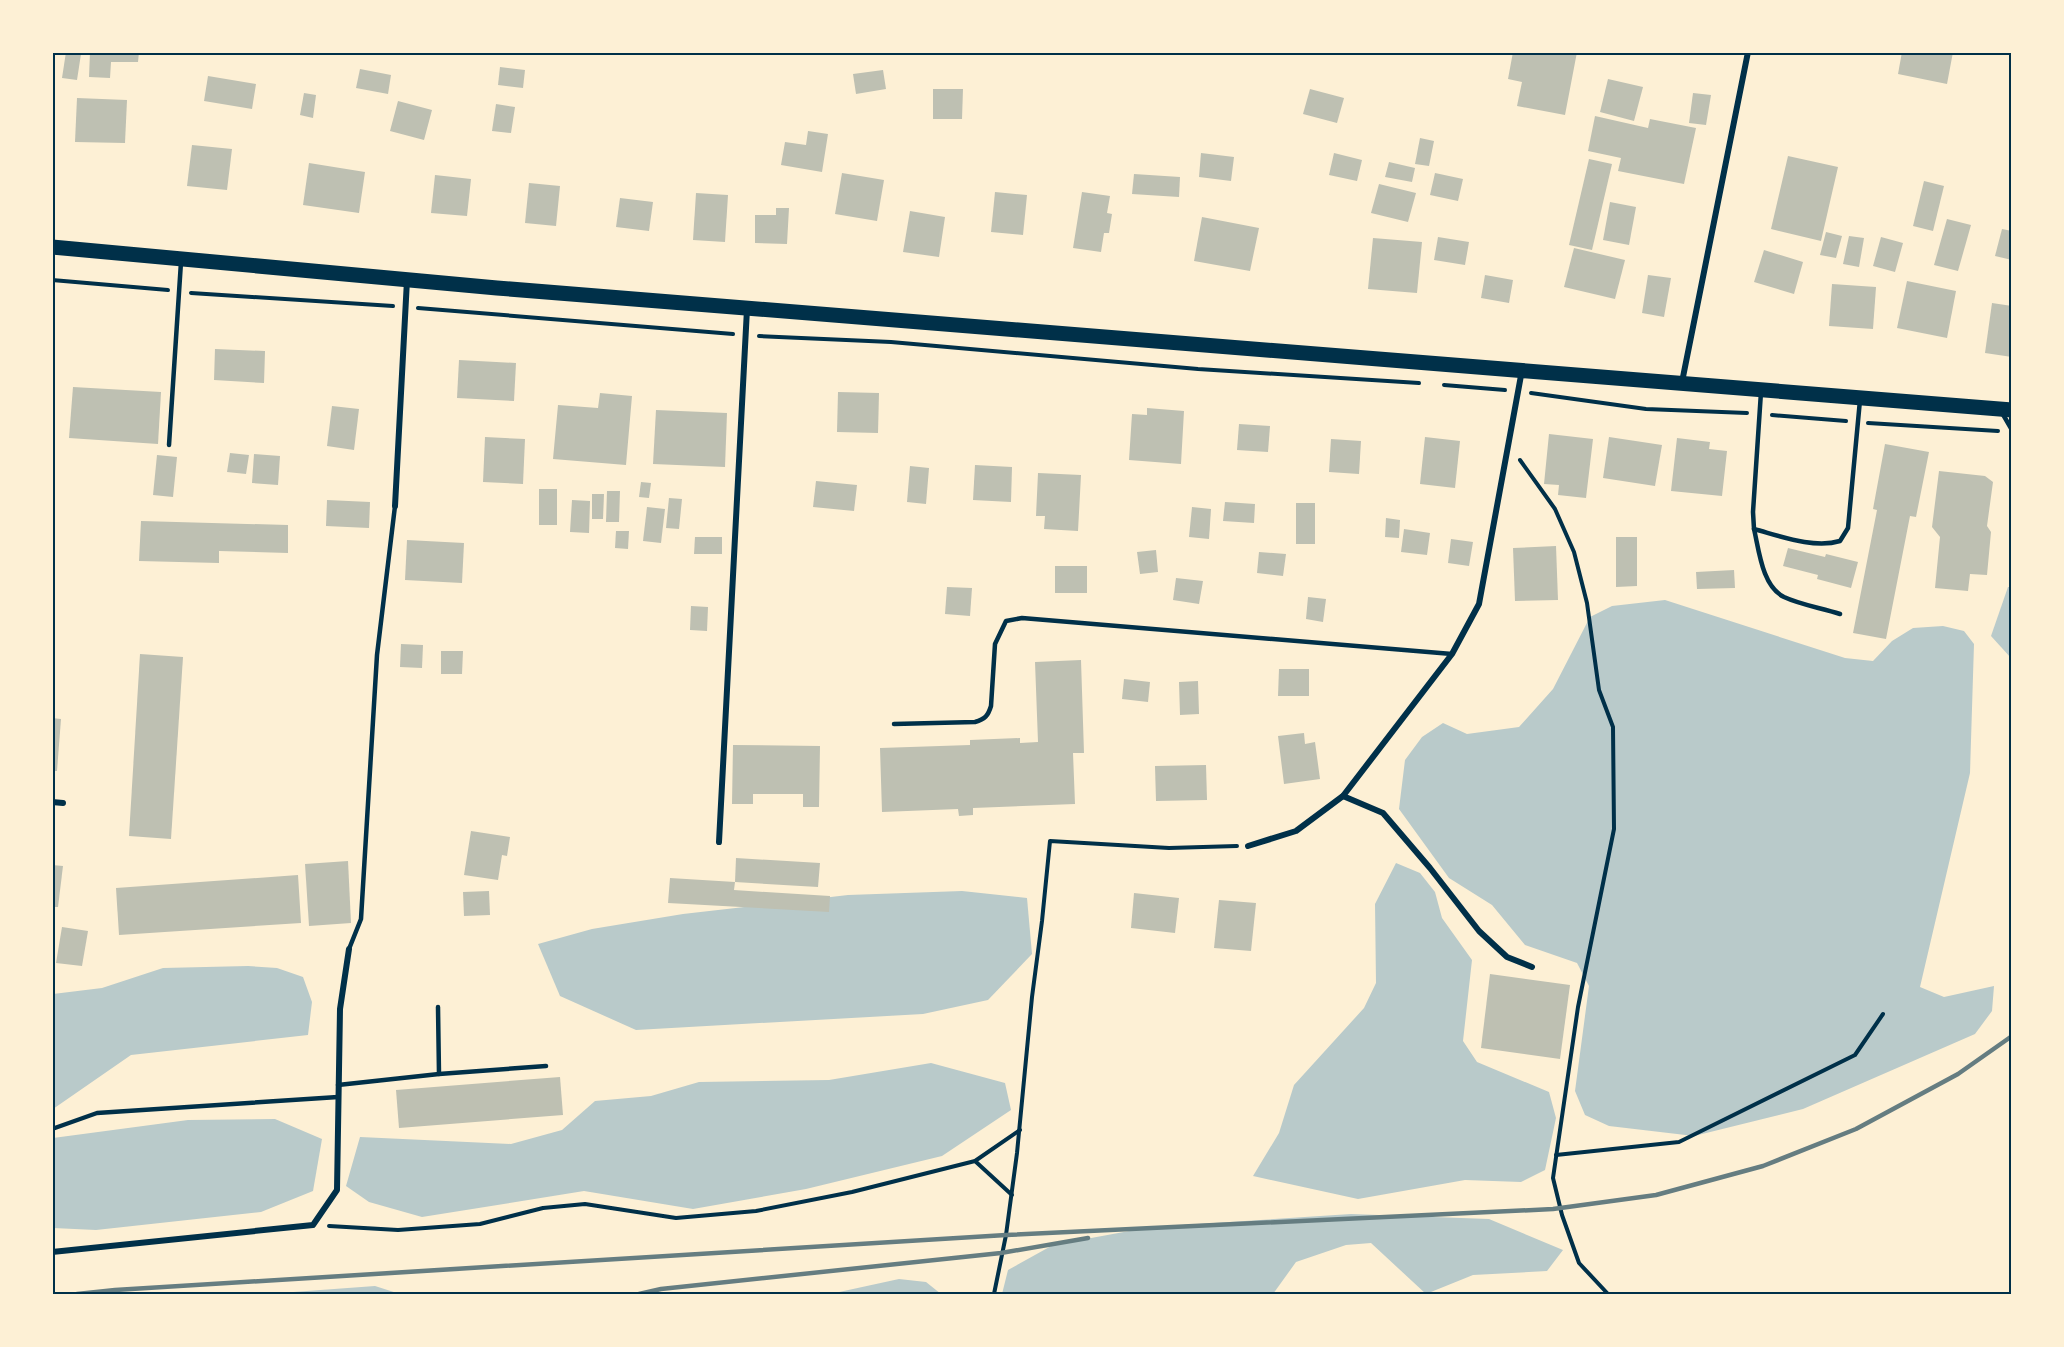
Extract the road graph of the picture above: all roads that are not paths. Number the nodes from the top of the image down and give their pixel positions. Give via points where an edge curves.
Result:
1 (1748, 52) edge
2 (52, 247) edge
3 (182, 260) junction
4 (407, 280) junction
5 (747, 308) junction
6 (1522, 370) junction
7 (1682, 382) junction
8 (1761, 389) junction
9 (1860, 397) junction
10 (2006, 410) edge
11 (2012, 430) edge
12 (169, 445) dead end
13 (395, 506) joint
14 (1754, 529) junction
15 (1840, 614) dead end
16 (1452, 654) junction
17 (894, 724) dead end
18 (1343, 796) junction
19 (52, 802) edge
20 (63, 803) dead end
21 (719, 842) dead end
22 (1248, 846) road end
23 (349, 949) joint
24 (1532, 967) dead end
25 (438, 1007) dead end
26 (546, 1066) dead end
27 (439, 1074) junction
28 (338, 1085) junction
29 (338, 1097) junction
30 (52, 1130) edge
31 (52, 1252) edge

1 - 7 street
2 - 3 main road
3 - 4 main road
3 - 12 lane
4 - 5 main road
4 - 13 street
5 - 6 main road
5 - 21 street
6 - 7 main road
6 - 16 street via 1479,604
7 - 8 main road
8 - 9 main road
8 - 14 lane
9 - 10 main road
9 - 14 lane via 1848,528 1840,541 1830,544
10 - 11 lane
13 - 23 lane via 377,655 361,919
14 - 15 lane via 1761,562 1771,585 1783,597
16 - 17 lane via 1022,618 1006,621 995,644 991,706 983,720
16 - 18 street
18 - 22 street via 1296,831
18 - 24 street via 1383,813 1479,931 1507,957
19 - 20 street
23 - 28 street via 340,1009
25 - 27 lane
26 - 27 lane
27 - 28 lane
28 - 29 street
29 - 30 lane via 97,1113
29 - 31 street via 337,1190 313,1225

